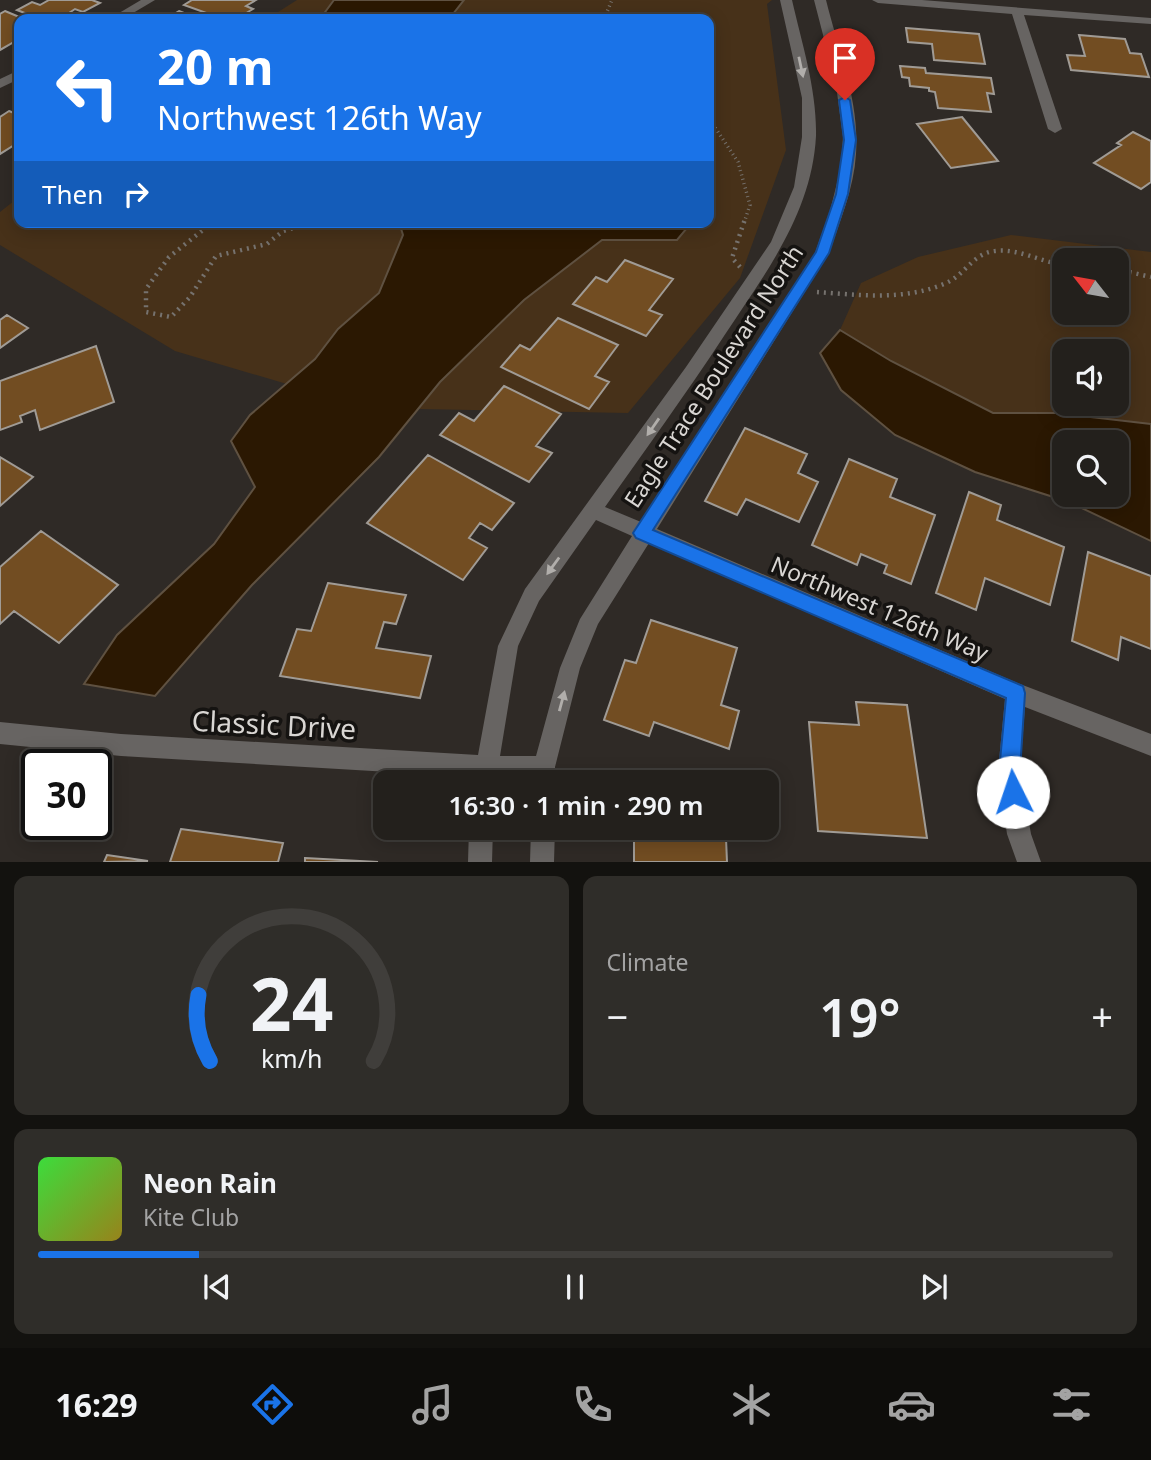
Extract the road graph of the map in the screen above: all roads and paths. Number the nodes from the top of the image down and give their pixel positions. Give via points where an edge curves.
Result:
1 (149, 0) edge
2 (786, 0) edge
3 (820, 0) edge
4 (878, 0) edge
5 (1017, 11) junction
6 (124, 14) edge
7 (1151, 21) edge
8 (1055, 130) dead end
9 (205, 228) edge
10 (294, 228) edge
11 (1129, 272) edge
12 (1151, 277) edge
13 (593, 510) junction
14 (642, 533) junction
15 (1016, 693) junction
16 (0, 733) edge
17 (1151, 745) edge
18 (434, 770) edge
19 (485, 770) edge
20 (545, 770) edge
21 (481, 840) edge
22 (543, 840) edge
23 (480, 862) edge
24 (542, 862) edge
25 (1029, 862) edge

1 - 6 street
2 -> 13 street, Eagle Trace Boulevard North via 808,98 809,137 801,187 778,243
3 - 14 street, Eagle Trace Boulevard North via 850,140 842,194 822,253
4 - 5 street
5 - 7 street
5 - 8 street
9 - 10 path via 169,257 146,289 146,312 171,317 216,256 267,244
11 - 12 path
13 - 14 street, Northwest 126th Way
13 -> 19 street, Eagle Trace Boulevard North via 532,594 508,646
14 - 15 street, Northwest 126th Way
20 -> 14 street, Eagle Trace Boulevard North via 570,668 590,619
15 - 17 street, Northwest 126th Way
15 - 25 street via 1009,771 1019,834
16 - 18 street, Classic Drive
21 - 23 street
22 - 24 street

